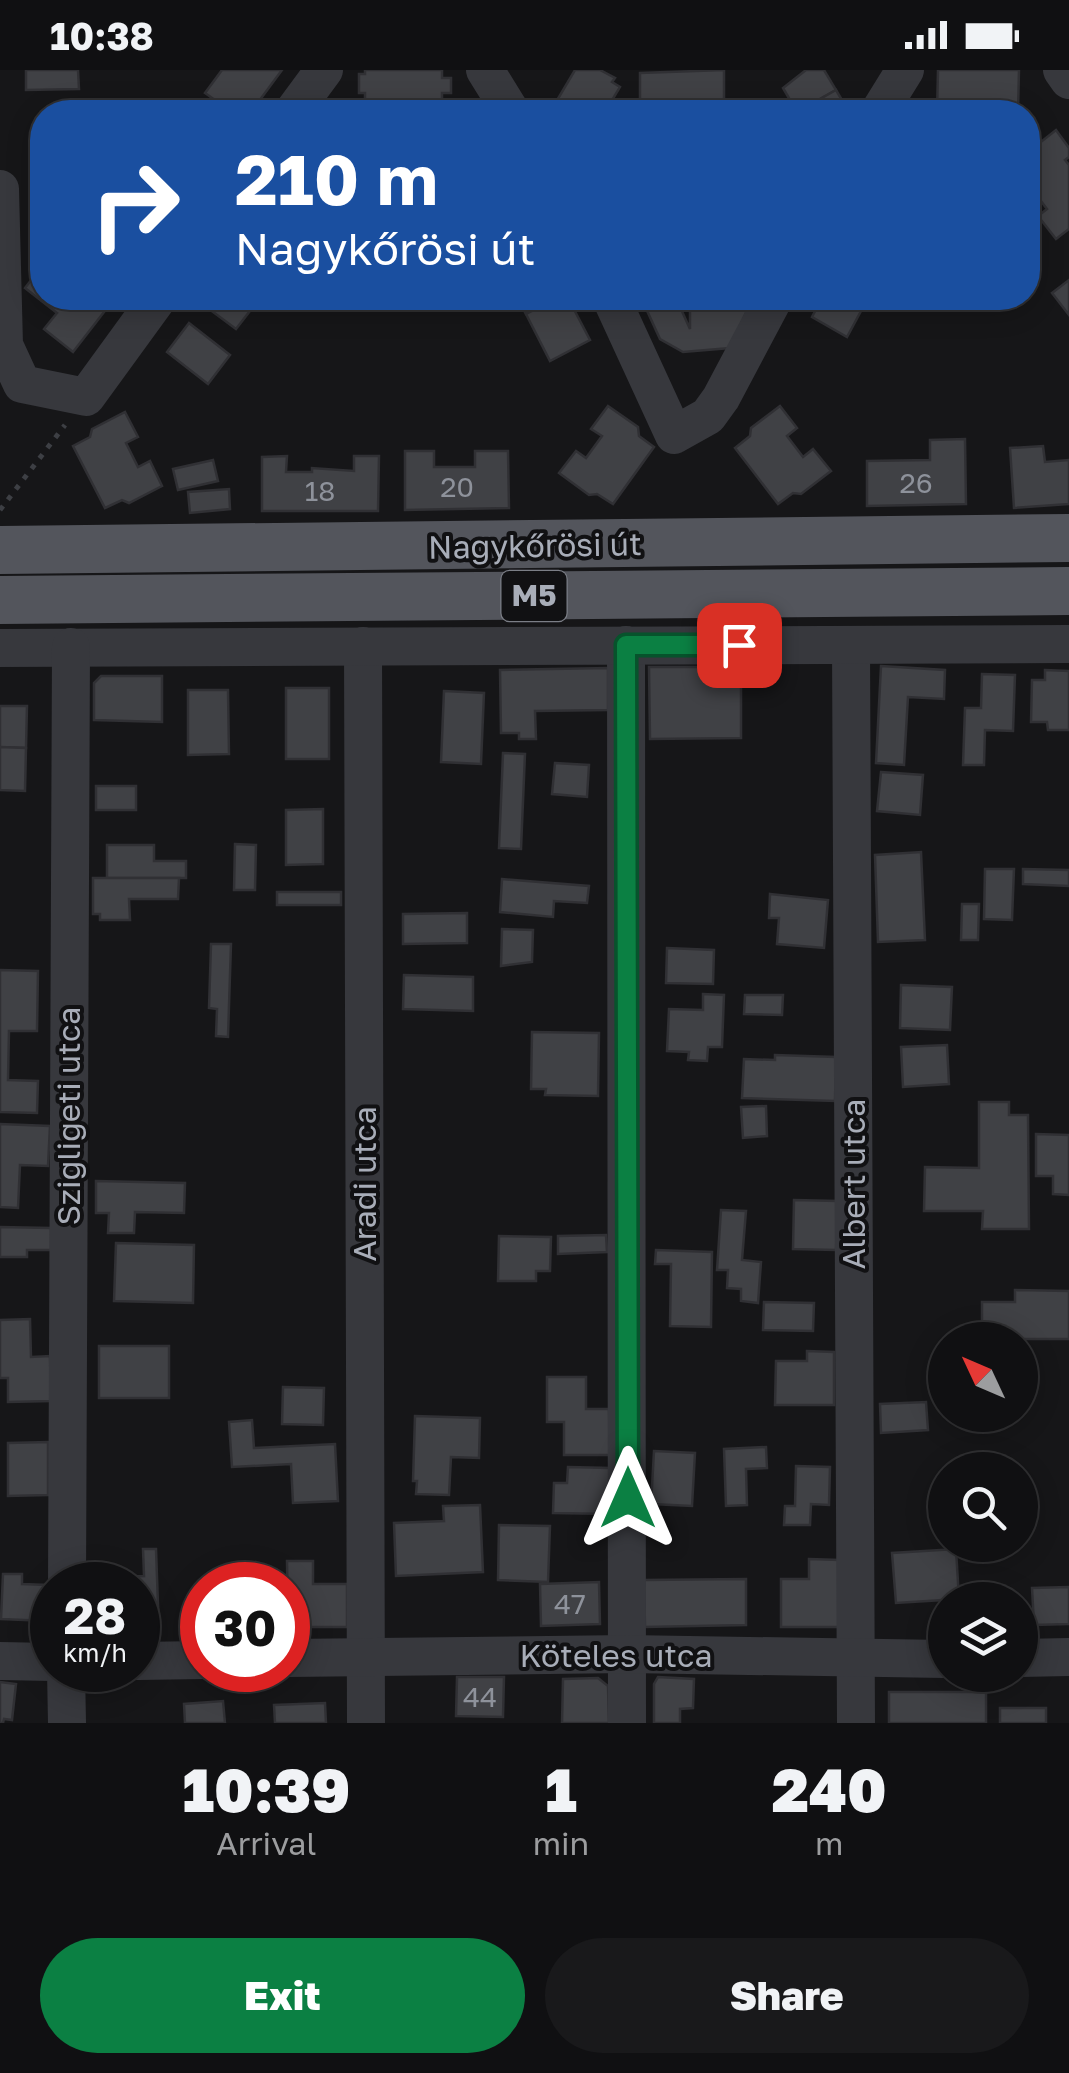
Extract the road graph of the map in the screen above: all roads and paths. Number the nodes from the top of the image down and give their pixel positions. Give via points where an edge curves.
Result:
1 (324, 70) edge
2 (484, 70) edge
3 (905, 70) edge
4 (1062, 70) edge
5 (1069, 80) edge
6 (302, 100) edge
7 (503, 100) edge
8 (886, 100) edge
9 (0, 189) edge
10 (149, 310) edge
11 (617, 310) edge
12 (768, 310) edge
13 (86, 397) junction
14 (0, 510) edge
15 (1069, 538) edge
16 (0, 550) edge
17 (1069, 591) edge
18 (0, 600) edge
19 (1069, 644) edge
20 (626, 645) junction
21 (364, 646) junction
22 (852, 646) junction
23 (71, 647) junction
24 (0, 648) edge
25 (67, 1562) edge
26 (628, 1654) junction
27 (366, 1657) junction
28 (310, 1658) edge
29 (928, 1658) edge
30 (1038, 1658) edge
31 (1069, 1658) edge
32 (856, 1659) junction
33 (0, 1662) edge
34 (30, 1662) edge
35 (66, 1692) edge
36 (67, 1723) edge
37 (366, 1723) edge
38 (627, 1723) edge
39 (856, 1723) edge

1 - 6 street
2 - 7 street
3 - 8 street
4 - 5 street
9 - 13 street via 4,345 22,384
10 - 13 street
11 - 12 street via 674,434 708,416 722,398
13 - 14 path
15 - 16 main road, Nagykőrösi út / M5
17 - 18 main road, Nagykőrösi út / M5
19 - 22 street
20 - 21 street
20 - 22 street
20 - 26 street
21 - 23 street
21 - 27 street, Aradi utca
22 - 32 street, Albert utca
23 - 24 street
23 - 25 street, Szigligeti utca
26 - 27 street, Köteles utca
26 - 32 street, Köteles utca
26 - 38 street
27 - 28 street, Köteles utca
27 - 37 street, Aradi utca
29 - 32 street, Köteles utca
30 - 31 street
32 - 39 street, Albert utca
33 - 34 street
35 - 36 street

